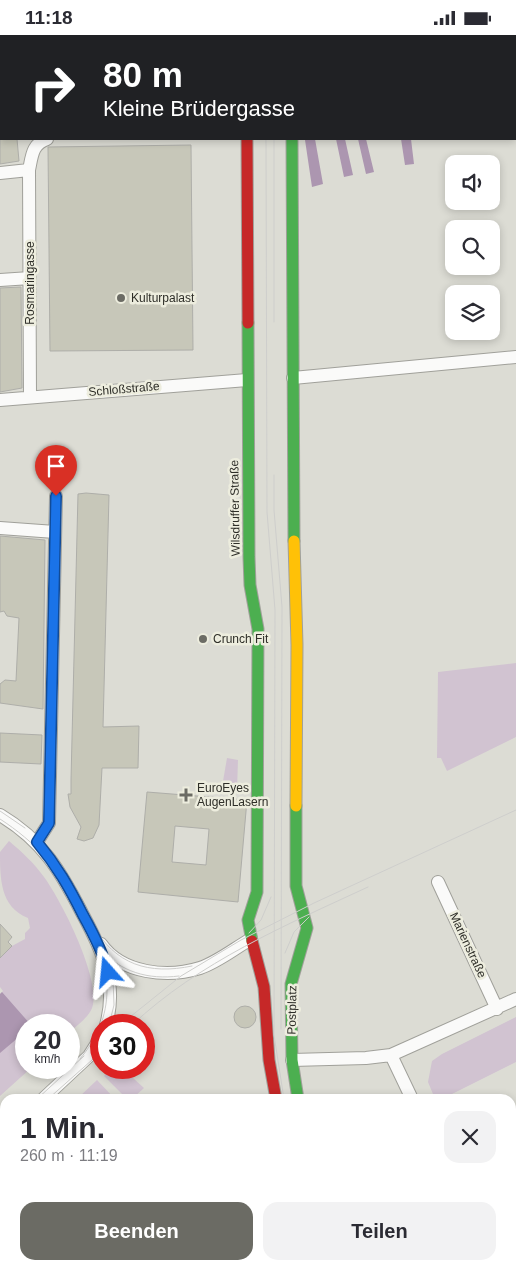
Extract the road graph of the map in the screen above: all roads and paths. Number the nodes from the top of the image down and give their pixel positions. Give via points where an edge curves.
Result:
1 (44, 140) edge
2 (247, 140) edge
3 (292, 140) edge
4 (29, 170) junction
5 (0, 173) edge
6 (30, 278) junction
7 (0, 281) edge
8 (516, 357) edge
9 (293, 378) junction
10 (247, 380) junction
11 (30, 397) junction
12 (0, 400) edge
13 (56, 496) dead end
14 (0, 528) edge
15 (55, 532) junction
16 (0, 815) edge
17 (37, 842) junction
18 (258, 875) joint
19 (438, 882) dead end
20 (91, 929) junction
21 (251, 939) junction
22 (516, 999) edge
23 (497, 1009) junction
24 (108, 1014) edge
25 (90, 1054) edge
26 (391, 1055) junction
27 (292, 1060) junction
28 (48, 1094) edge
29 (275, 1094) edge
30 (297, 1094) edge
31 (410, 1094) edge

1 - 4 street, Rosmaringasse via 33,150
2 - 10 street, Wilsdruffer Straße
3 - 9 street
4 - 5 street
4 - 6 street, Rosmaringasse
6 - 7 street
6 - 11 street, Rosmaringasse
8 - 9 street
9 - 27 street, Postplatz via 296,874 307,928 291,984
10 - 11 street, Schloßstraße
10 - 18 street, Wilsdruffer Straße via 250,585 258,629
11 - 12 street, Schloßstraße
13 - 15 street
14 - 15 street
15 - 17 street via 49,823
16 - 17 street
17 - 20 street via 64,876
18 - 21 street, Postplatz via 257,892 248,919
19 - 23 street, Marienstraße
20 - 21 street via 114,957 130,966 156,972 202,967
20 - 24 street via 105,960 110,981
21 - 29 street, Postplatz via 264,987
22 - 23 street
23 - 26 street
25 - 28 street
26 - 27 street
26 - 31 street
27 - 30 street, Postplatz

